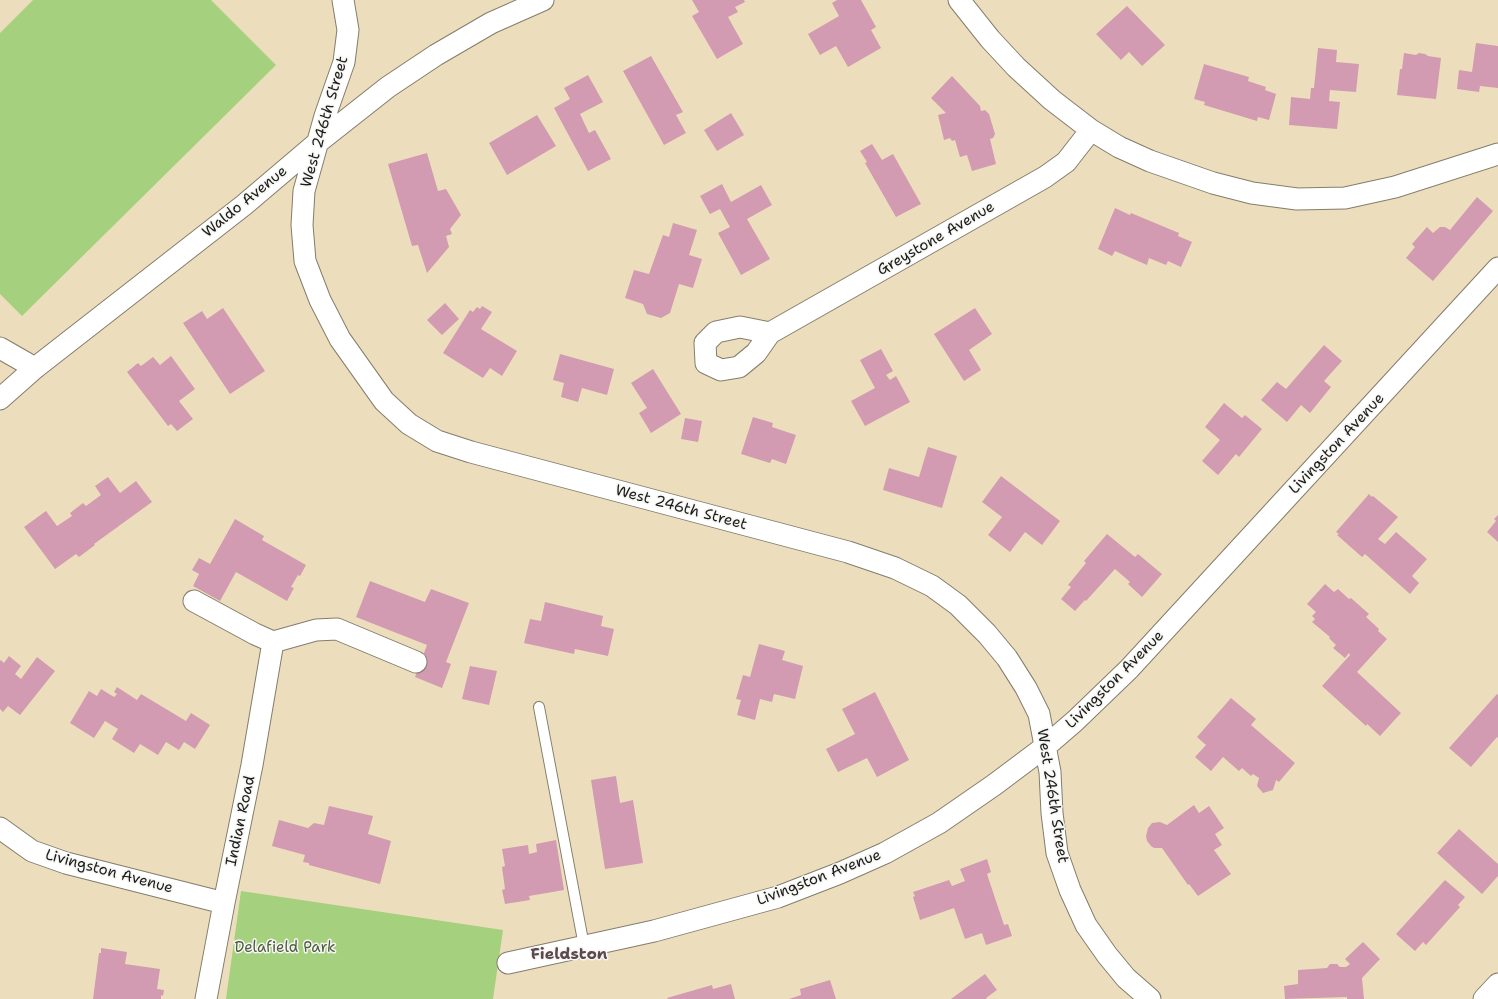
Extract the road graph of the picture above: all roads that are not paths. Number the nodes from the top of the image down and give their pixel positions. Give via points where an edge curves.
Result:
1 (343, 0) edge
2 (543, 0) edge
3 (959, 0) edge
4 (1091, 130) junction
5 (317, 143) junction
6 (1498, 154) edge
7 (1498, 268) edge
8 (770, 333) dead end
9 (0, 348) edge
10 (35, 368) junction
11 (0, 399) edge
12 (194, 601) dead end
13 (273, 642) junction
14 (416, 662) dead end
15 (539, 707) dead end
16 (1046, 746) junction
17 (0, 828) edge
18 (224, 903) junction
19 (584, 946) junction
20 (508, 962) dead end
21 (1498, 984) edge
22 (206, 999) edge
23 (1150, 999) edge
24 (1484, 999) edge

1 - 5 street, West 246th Street via 348,30 344,62
2 - 5 street, Waldo Avenue via 491,23 436,55 388,87
3 - 4 street via 1016,67 1052,100
4 - 6 street via 1119,148 1180,172 1213,183 1297,199 1346,198 1395,187
4 - 8 street, Greystone Avenue via 1066,162 1045,177
5 - 10 street, Waldo Avenue via 244,205
5 - 16 street, West 246th Street via 304,190 304,260 320,300 340,339 384,402 409,424 438,441 471,452 848,552 895,568 932,586 958,605 983,629 1007,658 1040,714
7 - 16 street, Livingston Avenue via 1129,669 1086,712
9 - 10 street
10 - 11 street, Waldo Avenue
12 - 13 street
13 - 14 street via 316,630 337,629
13 - 18 street, Indian Road via 252,765
15 - 19 lane
16 - 19 street, Livingston Avenue via 939,823 885,853 840,873 778,897 654,931
16 - 23 street, West 246th Street via 1057,853 1070,890 1086,925 1107,955 1126,978
17 - 18 street, Livingston Avenue via 32,851 66,863
18 - 22 street, Indian Road
19 - 20 street, Livingston Avenue
21 - 24 street

